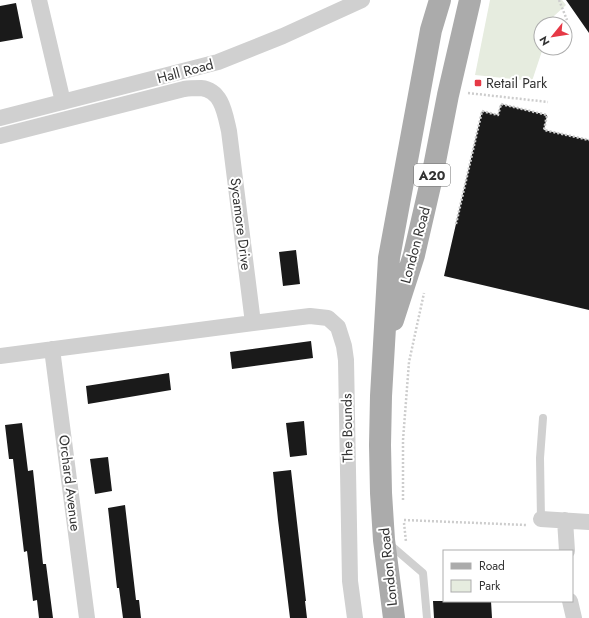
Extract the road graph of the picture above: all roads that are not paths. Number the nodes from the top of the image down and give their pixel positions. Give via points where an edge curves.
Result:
1 (39, 0) edge
2 (362, 0) edge
3 (440, 0) edge
4 (470, 0) edge
5 (64, 102) junction
6 (0, 118) edge
7 (0, 136) edge
8 (253, 323) junction
9 (384, 348) junction
10 (52, 349) junction
11 (0, 356) edge
12 (543, 418) dead end
13 (541, 519) joint
14 (565, 520) junction
15 (589, 522) edge
16 (384, 540) junction
17 (567, 550) edge
18 (570, 602) edge
19 (87, 618) edge
20 (355, 618) edge
21 (394, 618) edge
22 (427, 618) edge
23 (574, 618) edge

1 - 5 street
2 - 5 street, Hall Road via 218,62
3 - 9 main road, London Road / A20 via 431,30 389,258
4 - 9 main road, London Road / A20 via 414,255
5 - 6 street, Hall Road
7 - 8 street, Sycamore Drive via 184,89 202,88 214,93 222,105 229,131
8 - 10 street
8 - 20 street, The Bounds via 310,316 328,318 338,327 346,360 350,581
9 - 16 main road, London Road / A20 via 380,446
10 - 11 street
10 - 19 street, Orchard Avenue
12 - 13 lane via 540,458
13 - 14 street
14 - 15 street
14 - 17 street
16 - 21 main road, London Road / A20
16 - 22 lane via 423,573
18 - 23 street

